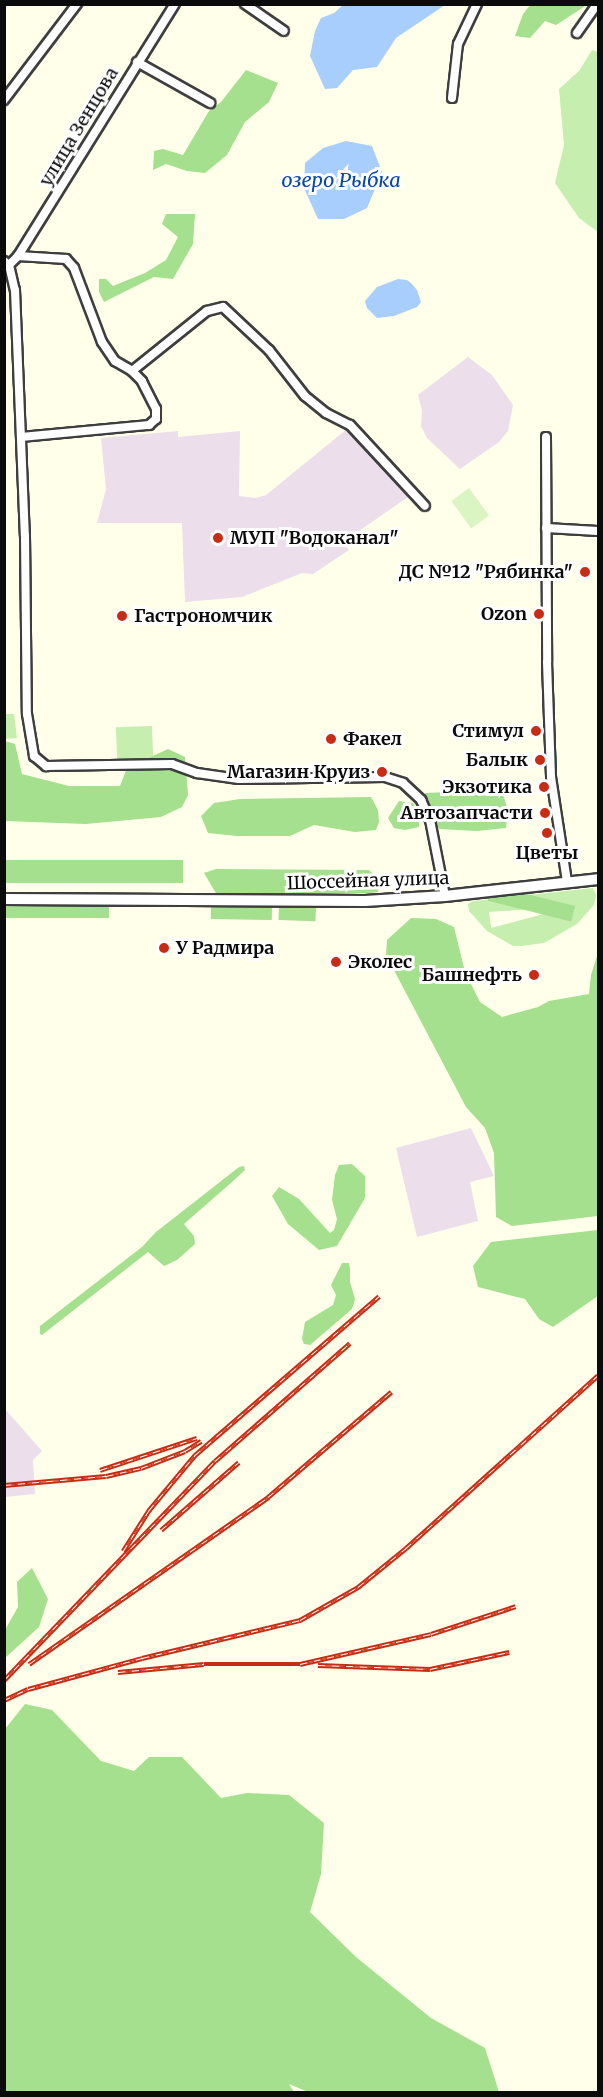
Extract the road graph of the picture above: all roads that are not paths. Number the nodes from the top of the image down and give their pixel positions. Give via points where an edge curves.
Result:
1 (77, 4) edge
2 (175, 4) edge
3 (245, 4) edge
4 (477, 4) edge
5 (597, 4) edge
6 (284, 31) dead end
7 (577, 33) dead end
8 (137, 62) junction
9 (452, 98) dead end
10 (4, 100) edge
11 (210, 103) dead end
12 (18, 256) junction
13 (7, 263) edge
14 (132, 371) junction
15 (21, 437) junction
16 (546, 437) dead end
17 (425, 506) dead end
18 (546, 528) junction
19 (598, 531) edge
20 (598, 879) edge
21 (567, 882) junction
22 (445, 896) junction
23 (4, 899) edge

1 - 10 street
2 - 8 street, улица Зенцова
3 - 6 street
4 - 9 street via 458,44
5 - 7 street
8 - 11 street
8 - 12 street, улица Зенцова
12 - 13 street, улица Зенцова
12 - 14 street via 66,259 74,268 102,342 115,361
13 - 15 street via 15,290
14 - 15 street via 142,381 156,409 156,419 149,425
14 - 17 street via 207,311 223,307 269,350 305,396 326,413 350,424
15 - 22 street via 27,714 34,756 46,766 172,764 197,773 239,779 385,777 403,783 421,800 430,820
16 - 18 street
18 - 19 street
18 - 21 street via 551,777
20 - 21 street, Шоссейная улица
21 - 22 street, Шоссейная улица
22 - 23 street, Шоссейная улица via 365,901

